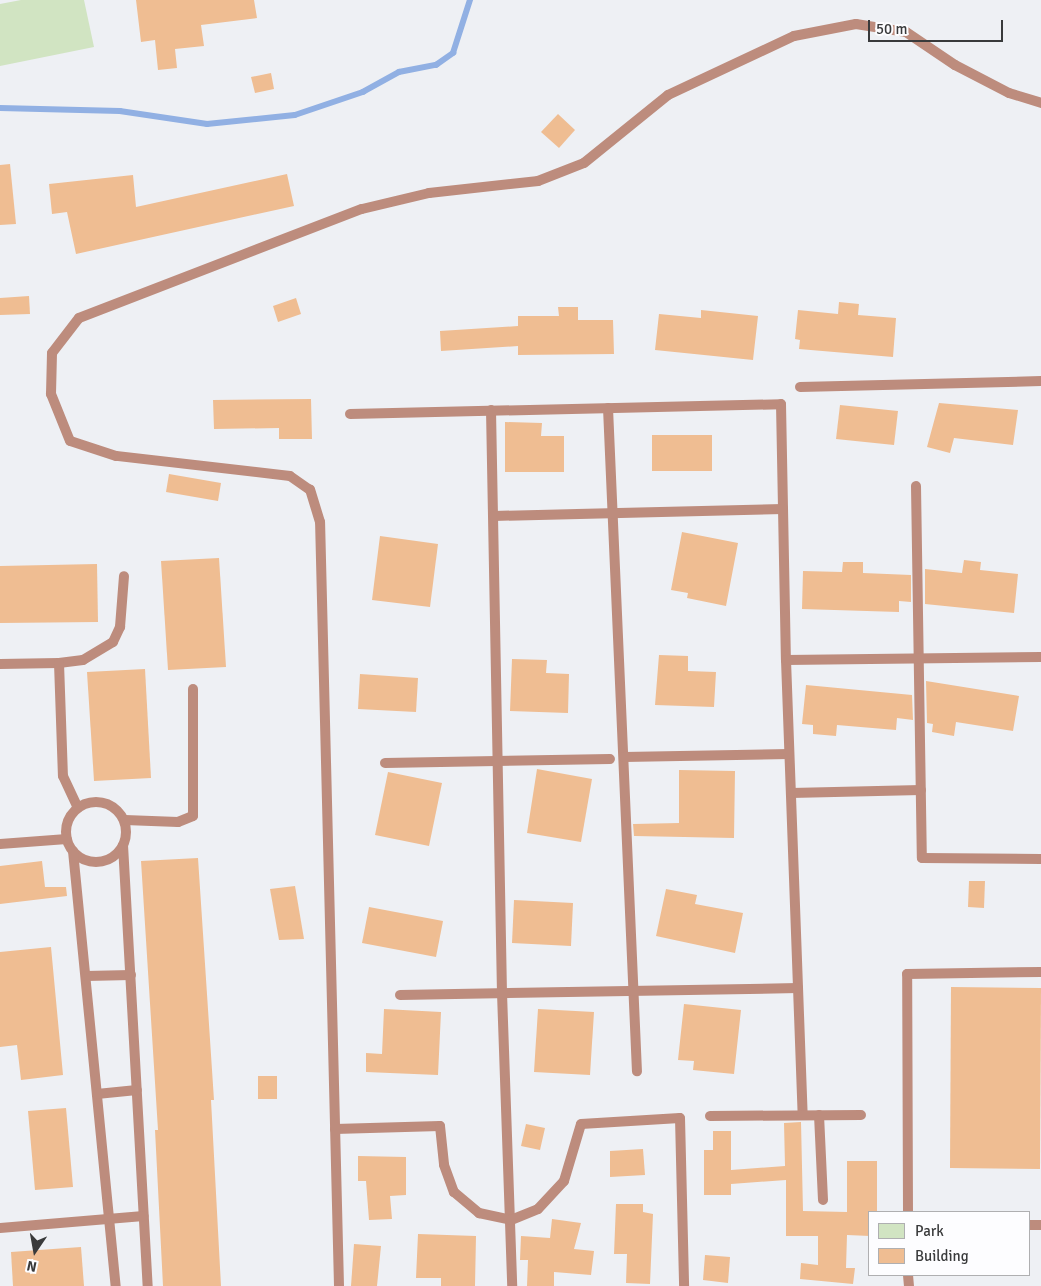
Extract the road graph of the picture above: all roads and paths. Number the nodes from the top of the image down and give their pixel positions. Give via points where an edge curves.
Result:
1 (1041, 103) edge
2 (1041, 381) edge
3 (800, 387) dead end
4 (608, 408) junction
5 (491, 410) junction
6 (350, 414) dead end
7 (916, 486) dead end
8 (783, 510) junction
9 (611, 513) junction
10 (494, 516) junction
11 (124, 576) dead end
12 (1041, 657) edge
13 (918, 658) junction
14 (786, 660) junction
15 (59, 663) junction
16 (0, 664) edge
17 (193, 689) dead end
18 (789, 754) junction
19 (624, 757) junction
20 (610, 759) dead end
21 (500, 761) junction
22 (385, 763) dead end
23 (921, 790) junction
24 (791, 794) junction
25 (78, 808) junction
26 (126, 820) junction
27 (67, 838) junction
28 (0, 844) edge
29 (123, 844) junction
30 (72, 851) junction
31 (1041, 859) edge
32 (1041, 972) edge
33 (131, 975) junction
34 (86, 976) junction
35 (798, 988) junction
36 (634, 991) junction
37 (502, 993) junction
38 (400, 995) dead end
39 (638, 1071) dead end
40 (137, 1090) junction
41 (97, 1094) junction
42 (803, 1115) junction
43 (861, 1115) dead end
44 (710, 1116) dead end
45 (819, 1116) junction
46 (335, 1129) junction
47 (824, 1200) dead end
48 (908, 1211) edge
49 (144, 1216) junction
50 (109, 1219) junction
51 (511, 1220) junction
52 (0, 1228) edge
53 (116, 1286) edge
54 (148, 1286) edge
55 (339, 1286) edge
56 (512, 1286) edge
57 (684, 1286) edge

1 - 46 lane via 1009,93 955,64 906,32 856,24 794,36 668,94 584,163 538,181 429,193 362,210 79,318 52,353 51,394 70,441 116,456 290,476 310,490 320,522
2 - 3 lane
4 - 5 lane
4 - 8 lane via 781,404
4 - 9 lane
5 - 6 lane
5 - 10 lane
7 - 13 lane
8 - 9 lane
8 - 14 lane
9 - 10 lane
9 - 19 lane
10 - 21 lane
11 - 15 lane via 120,627 113,642 82,660
12 - 13 lane
13 - 14 lane
13 - 23 lane
14 - 18 lane
15 - 16 lane
15 - 25 lane via 63,776
17 - 26 lane via 193,816 178,822
18 - 19 lane
18 - 24 lane
19 - 36 lane
20 - 21 lane
21 - 22 lane
21 - 37 lane
23 - 24 lane
23 - 31 lane via 922,858
24 - 35 lane
25 - 26 lane via 96,802 105,804 118,810
25 - 27 lane via 67,824
26 - 29 lane
27 - 28 lane
27 - 30 lane
29 - 30 lane via 117,854 100,862 80,858
29 - 33 lane
30 - 34 lane
32 - 48 lane via 907,974
33 - 34 lane
33 - 40 lane
34 - 41 lane
35 - 36 lane
35 - 42 lane
36 - 37 lane
36 - 39 lane
37 - 38 lane
37 - 51 lane
40 - 41 lane
40 - 49 lane
41 - 50 lane
42 - 44 lane
42 - 45 lane
43 - 45 lane
45 - 47 lane
46 - 51 lane via 440,1126 444,1165 454,1192 479,1214
46 - 55 lane
49 - 50 lane
49 - 54 lane
50 - 52 lane
50 - 53 lane
51 - 56 lane
51 - 57 lane via 538,1209 564,1180 581,1124 680,1118

